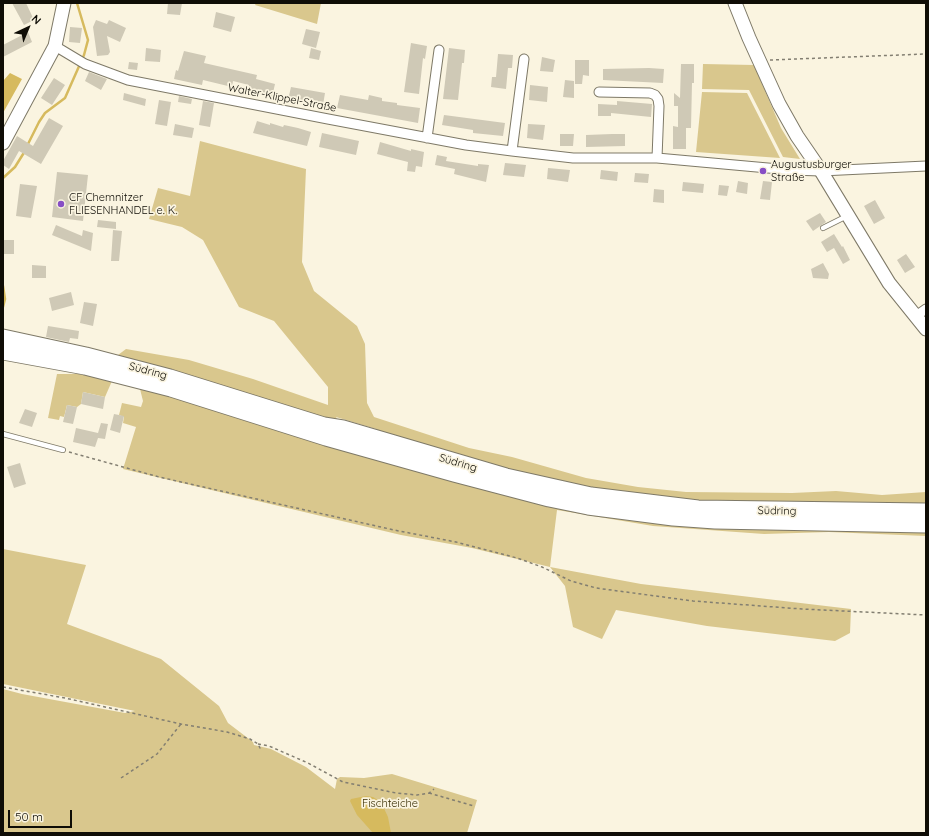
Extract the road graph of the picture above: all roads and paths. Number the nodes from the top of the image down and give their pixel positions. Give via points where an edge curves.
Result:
1 (64, 3) edge
2 (735, 3) edge
3 (55, 46) junction
4 (438, 50) dead end
5 (926, 54) edge
6 (524, 59) dead end
7 (759, 60) junction
8 (599, 92) dead end
9 (427, 138) junction
10 (3, 143) edge
11 (512, 151) junction
12 (657, 158) junction
13 (926, 166) edge
14 (821, 171) junction
15 (848, 215) junction
16 (823, 228) dead end
17 (921, 313) edge
18 (926, 329) edge
19 (3, 337) edge
20 (3, 352) edge
21 (3, 434) edge
22 (345, 435) junction
23 (368, 442) junction
24 (63, 450) joint
25 (926, 511) edge
26 (926, 526) edge
27 (926, 615) edge
28 (3, 687) edge
29 (181, 724) junction
30 (258, 744) junction
31 (261, 750) dead end
32 (121, 778) dead end
33 (434, 789) dead end
34 (429, 793) junction
35 (474, 806) dead end

1 - 3 main road
2 - 7 main road
3 - 9 street, Walter-Klippel-Straße via 85,64 128,80
3 - 10 main road
4 - 9 street
5 - 7 path
6 - 11 street
7 - 14 main road via 779,104
8 - 12 street via 655,95 659,106
9 - 11 street, Walter-Klippel-Straße
11 - 12 street, Walter-Klippel-Straße via 573,158
12 - 14 street, Walter-Klippel-Straße
13 - 14 street, Walter-Klippel-Straße
14 - 15 main road
15 - 16 lane
15 - 17 main road via 889,283
17 - 18 main road
19 - 22 main road, Südring via 170,377 324,425
20 - 22 main road, Südring via 67,363 129,378 326,438
21 - 24 lane
22 - 23 main road, Südring
23 - 25 main road, Südring via 525,481 629,501 722,509
23 - 26 main road, Südring via 518,492 588,507 715,521
24 - 27 path via 159,478 464,544 517,558 570,581 596,588 693,601 809,610
28 - 29 path
29 - 30 path via 243,736
29 - 32 path via 157,754
30 - 31 path
30 - 34 path via 269,746 343,782 396,794 417,796
33 - 34 path
34 - 35 path

